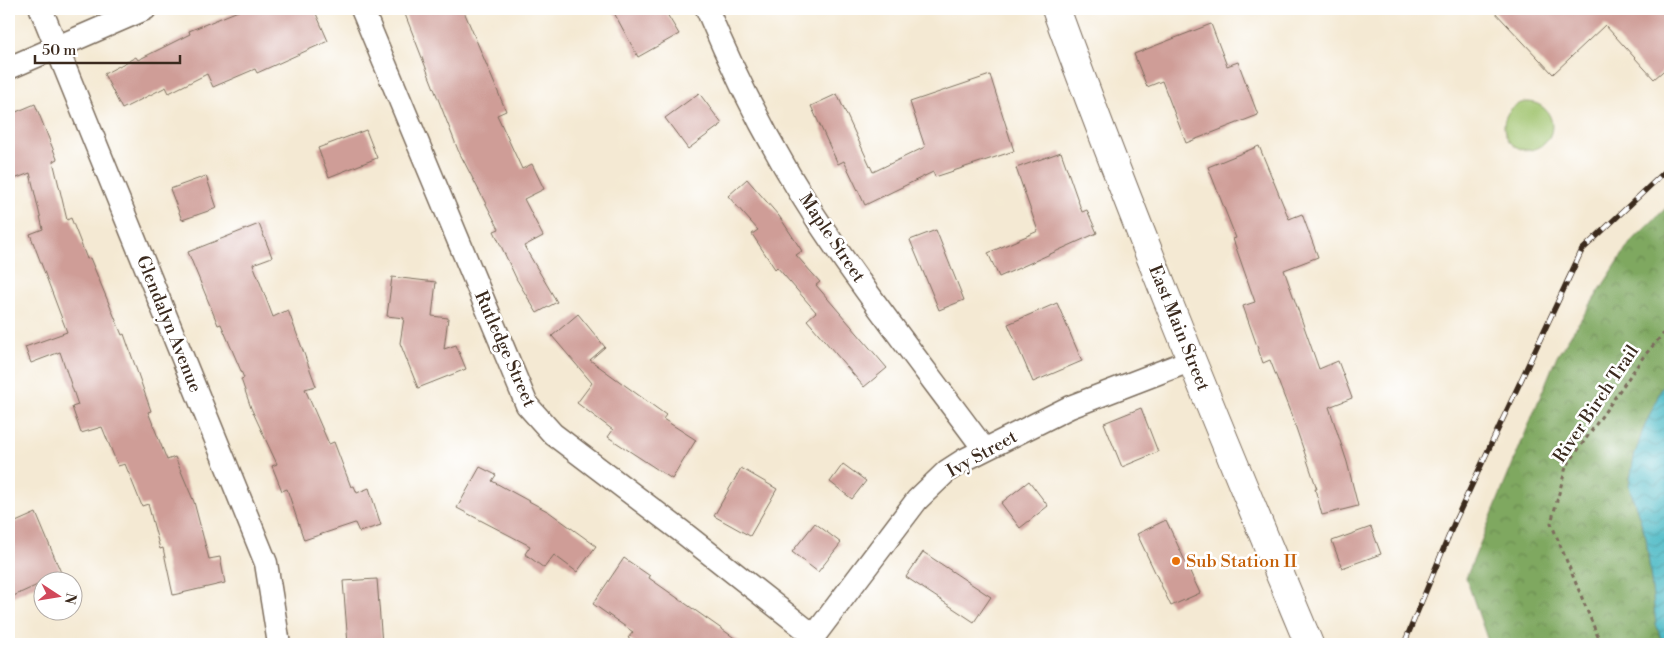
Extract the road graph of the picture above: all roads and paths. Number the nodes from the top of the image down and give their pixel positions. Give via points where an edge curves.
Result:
1 (41, 9) edge
2 (146, 9) edge
3 (362, 9) edge
4 (707, 9) edge
5 (1056, 9) edge
6 (57, 47) junction
7 (9, 68) edge
8 (1670, 326) edge
9 (1192, 360) junction
10 (984, 450) junction
11 (811, 640) edge
12 (279, 644) edge
13 (1309, 644) edge
14 (1601, 644) edge

1 - 6 street, Glendalyn Avenue
2 - 6 street
3 - 11 street, Rutledge Street via 527,405 553,434 681,531
4 - 10 street, Maple Street via 742,85 804,197 838,251
5 - 9 main road, East Main Street
6 - 7 street
6 - 12 street, Glendalyn Avenue via 266,563
8 - 14 path, River Birch Trail via 1644,356 1566,467 1551,523
9 - 10 street, Ivy Street via 1070,407
9 - 13 main road, East Main Street
10 - 11 street, Ivy Street via 947,471 917,500

